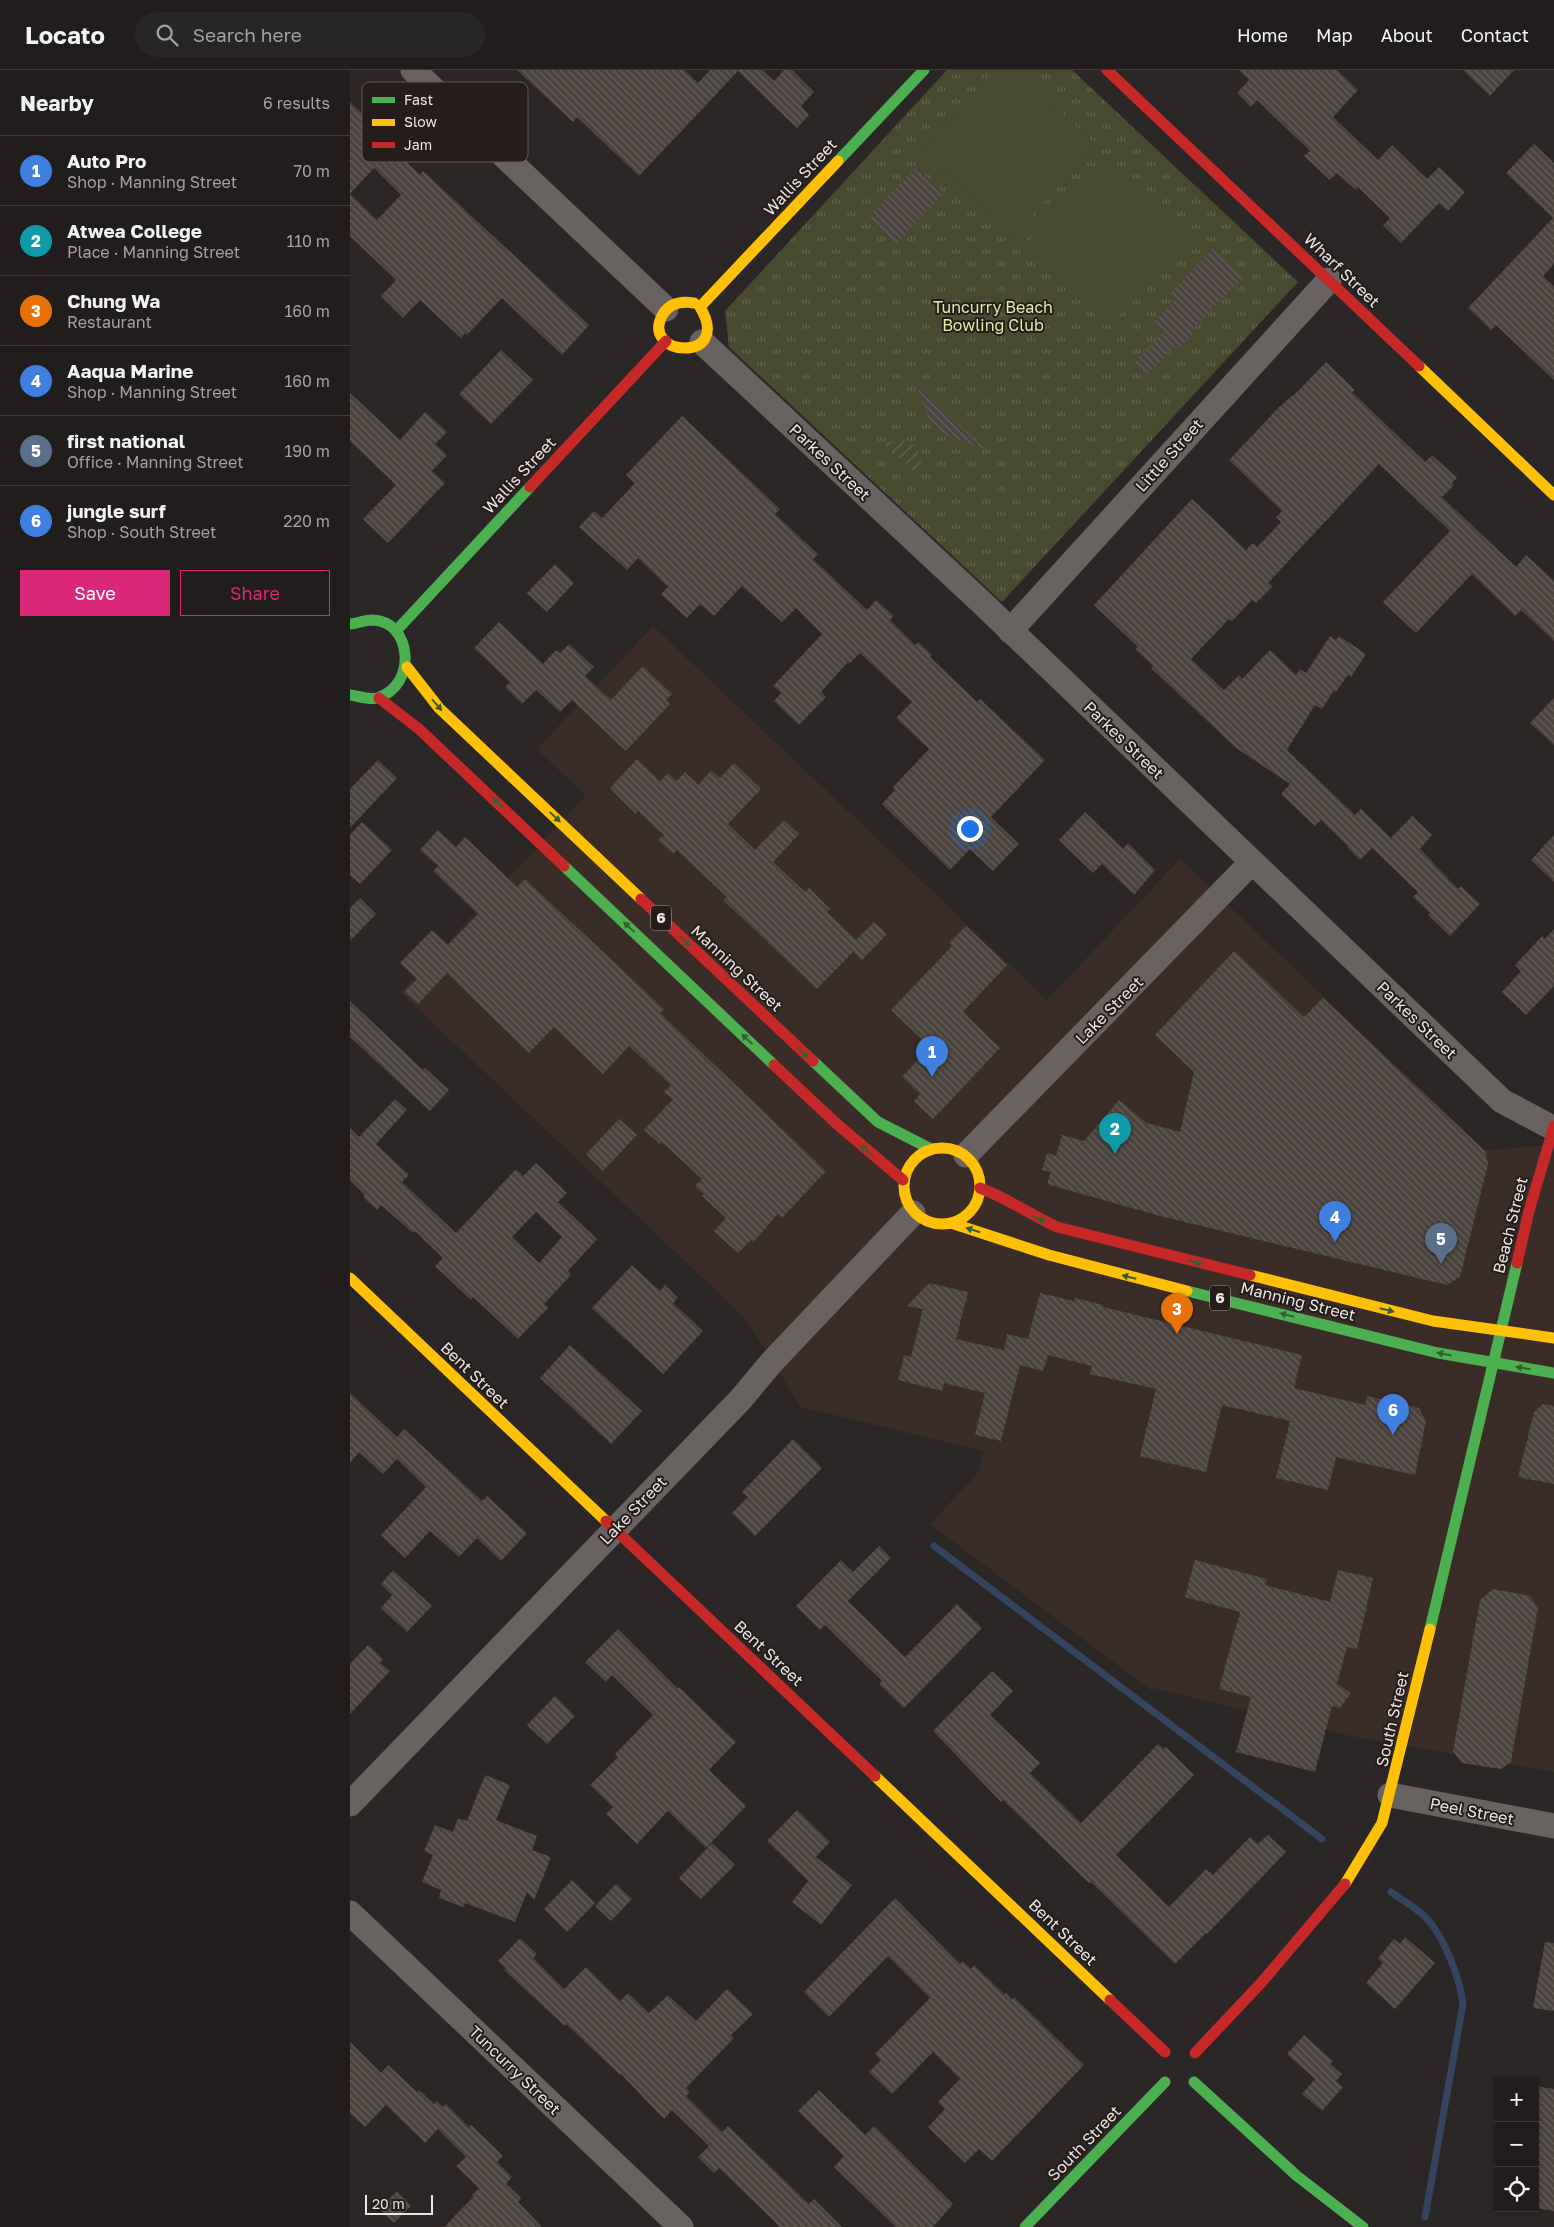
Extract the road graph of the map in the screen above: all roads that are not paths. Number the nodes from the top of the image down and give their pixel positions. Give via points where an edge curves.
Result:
1 (413, 70) edge
2 (924, 70) edge
3 (1107, 70) edge
4 (426, 82) edge
5 (510, 162) edge
6 (1329, 280) junction
7 (697, 305) junction
8 (666, 309) junction
9 (666, 341) junction
10 (702, 342) junction
11 (1554, 495) edge
12 (350, 623) edge
13 (1010, 631) junction
14 (396, 632) junction
15 (407, 667) junction
16 (350, 695) edge
17 (379, 698) junction
18 (1252, 863) junction
19 (1554, 1127) edge
20 (930, 1149) junction
21 (966, 1155) junction
22 (904, 1180) junction
23 (980, 1188) junction
24 (913, 1213) junction
25 (950, 1223) junction
26 (350, 1278) edge
27 (1500, 1332) junction
28 (1554, 1338) edge
29 (1492, 1363) junction
30 (1554, 1373) edge
31 (614, 1529) junction
32 (1390, 1795) junction
33 (350, 1804) edge
34 (1554, 1826) edge
35 (350, 1913) edge
36 (1187, 2049) junction
37 (1198, 2074) junction
38 (681, 2227) edge
39 (1025, 2227) edge
40 (1363, 2227) edge

1 - 4 street
2 - 7 street, Wallis Street
3 - 6 street, Wharf Street
5 - 8 street
6 - 11 street, Wharf Street
6 - 13 street, Little Street
7 - 8 street via 679,302
7 - 10 street via 708,320
8 - 9 street via 660,329
9 - 10 street via 680,349
9 - 14 street, Wallis Street
10 - 13 street, Parkes Street
12 - 14 street via 375,620
13 - 18 street, Parkes Street
14 - 15 street, 6 via 406,648
15 - 17 street via 397,686
15 -> 20 street, Manning Street / 6 via 440,708 859,1105 878,1122
16 - 17 street
22 -> 17 street, 6 via 838,1125 419,729
18 - 19 street, Parkes Street via 1502,1101
18 - 21 street, Lake Street
19 - 27 street, Beach Street via 1528,1210
20 - 21 street, 6 via 949,1148
20 - 22 street via 912,1161
21 - 23 street via 978,1171
22 - 24 street via 905,1197
23 - 25 street via 977,1202 970,1212
23 -> 27 street, Manning Street / 6 via 1002,1196 1027,1213 1057,1227 1433,1321
24 - 25 street, 6 via 930,1222
24 - 31 street, Lake Street via 770,1363 741,1399
29 -> 25 street, Manning Street / 6 via 1438,1353 1128,1276
26 - 31 street, Bent Street
27 - 28 street, Manning Street / 6
27 - 29 street, South Street
30 -> 29 street, Manning Street / 6
29 - 32 street, South Street
31 - 33 street, Lake Street
31 - 36 street, Bent Street via 1162,2055
32 - 34 street, Peel Street
32 - 36 street, South Street via 1374,1839 1331,1902 1261,1983
35 - 38 street, Tuncurry Street
36 - 37 street
37 - 39 street, South Street via 1169,2083
37 - 40 street via 1292,2172

